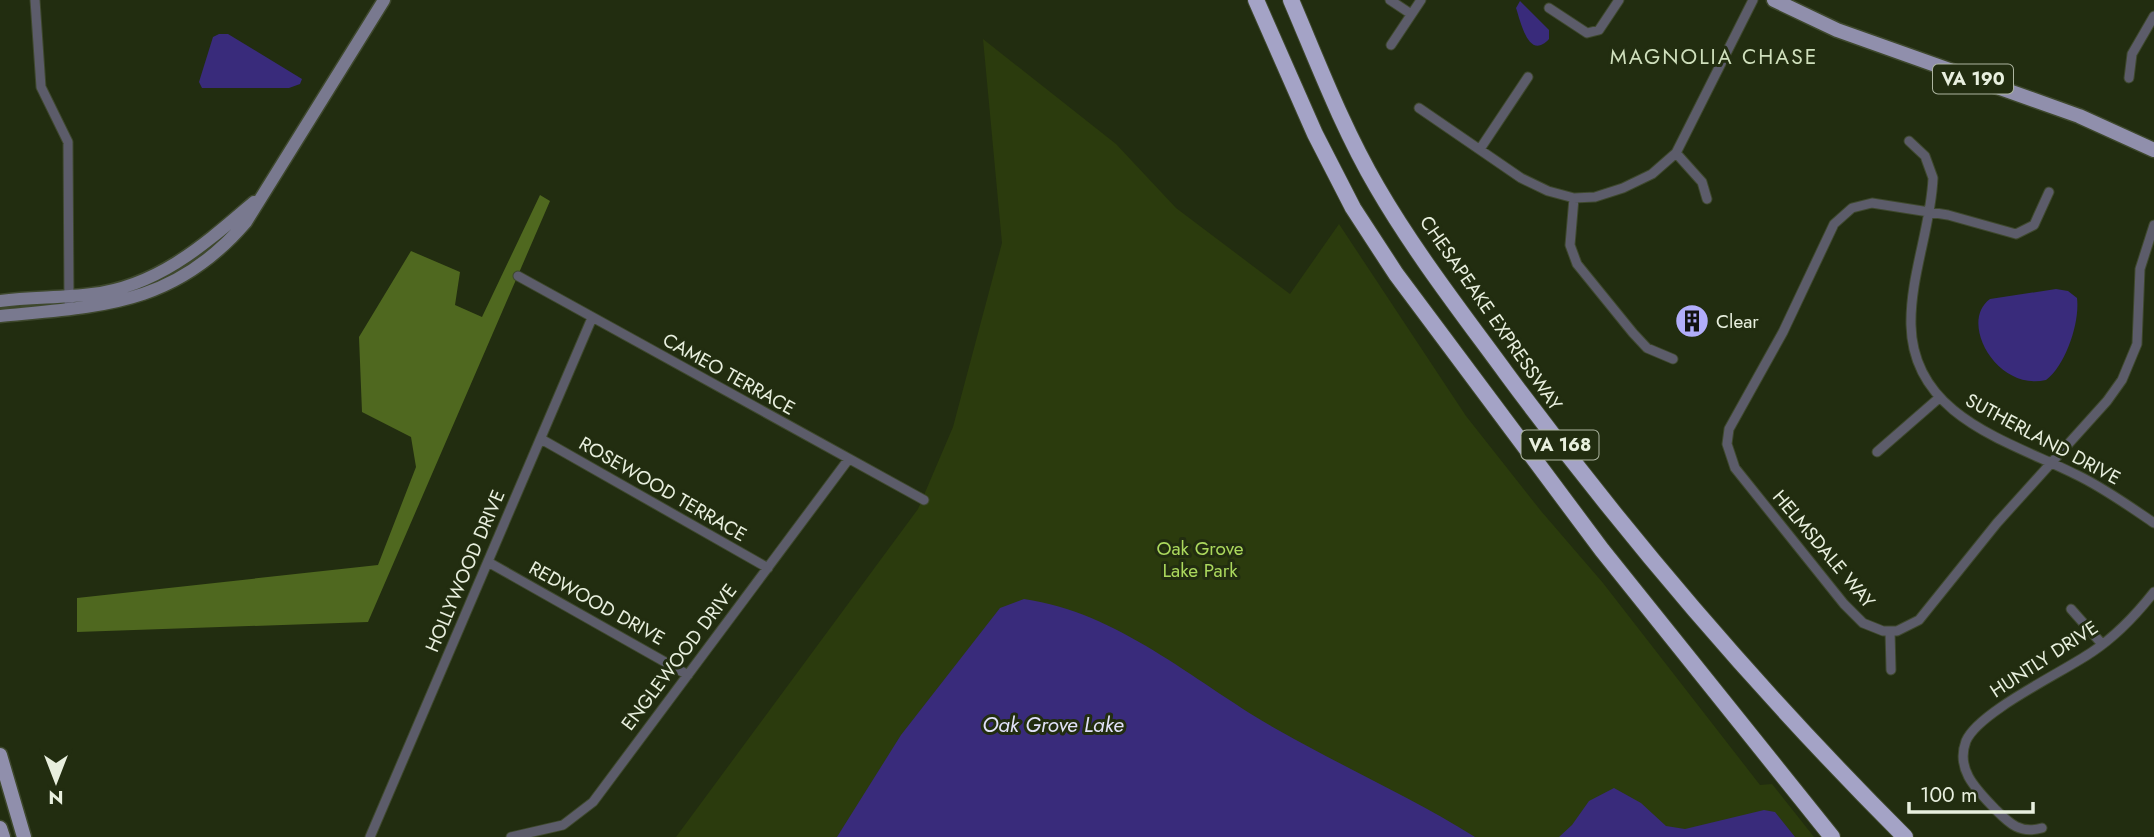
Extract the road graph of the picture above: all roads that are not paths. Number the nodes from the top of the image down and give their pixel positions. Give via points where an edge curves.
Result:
1 (35, 0) edge
2 (384, 0) edge
3 (1256, 0) edge
4 (1291, 0) edge
5 (1390, 0) edge
6 (1421, 0) edge
7 (1619, 0) edge
8 (1753, 0) edge
9 (1774, 0) edge
10 (1549, 8) dead end
11 (1411, 14) junction
12 (2154, 16) edge
13 (1391, 45) dead end
14 (1528, 77) dead end
15 (2129, 78) dead end
16 (1419, 108) dead end
17 (1909, 141) dead end
18 (1480, 149) junction
19 (2154, 150) edge
20 (1676, 153) junction
21 (2049, 192) dead end
22 (260, 197) junction
23 (1574, 198) junction
24 (1707, 199) dead end
25 (1928, 211) junction
26 (2154, 225) edge
27 (518, 276) dead end
28 (68, 296) junction
29 (0, 301) edge
30 (71, 310) junction
31 (0, 316) edge
32 (592, 318) junction
33 (1673, 359) dead end
34 (1939, 398) junction
35 (541, 439) junction
36 (1877, 452) dead end
37 (848, 460) junction
38 (2051, 463) junction
39 (924, 500) dead end
40 (2154, 523) edge
41 (488, 562) junction
42 (768, 568) junction
43 (2154, 592) edge
44 (2071, 609) dead end
45 (1890, 631) junction
46 (2102, 644) junction
47 (1891, 670) dead end
48 (688, 675) junction
49 (0, 755) edge
50 (0, 828) edge
51 (2042, 828) dead end
52 (3, 837) edge
53 (23, 837) edge
54 (370, 837) edge
55 (511, 837) edge
56 (1832, 837) edge
57 (1905, 837) edge

1 - 28 street via 41,87 68,142
2 - 22 street
3 - 56 highway, VA 168 via 1315,134 1353,208 1396,274 1602,550
4 - 57 highway, CHESAPEAKE EXPRESSWAY / VA 168 via 1333,102 1378,189 1476,333 1665,577 1832,764
5 - 11 street
6 - 11 street
7 - 10 street via 1599,30 1587,33
8 - 20 street
9 - 19 main road, VA 190 via 1836,30 2079,116
11 - 13 street
12 - 15 street via 2132,54
14 - 18 street
16 - 18 street
17 - 25 street, SUTHERLAND DRIVE via 1925,156 1932,172
18 - 23 street via 1535,186
20 - 23 street via 1652,174 1623,188
20 - 24 street via 1702,182
21 - 25 street, HELMSDALE WAY via 2034,225 2016,234
22 - 28 street via 175,265 113,290
22 - 30 street via 233,237 185,276 132,299
23 - 33 street via 1570,245 1577,264 1647,348
25 - 34 street, SUTHERLAND DRIVE via 1912,330 1918,362
25 - 45 street, HELMSDALE WAY via 1872,202 1840,216 1727,439 1735,468 1844,604 1863,624
26 - 38 street via 2140,269 2139,331 2130,366 2107,401
27 - 32 street, CAMEO TERRACE
28 - 29 street
28 - 30 street
30 - 31 street
32 - 35 street, HOLLYWOOD DRIVE
32 - 37 street, CAMEO TERRACE
34 - 36 street
34 - 38 street, SUTHERLAND DRIVE via 1978,428
35 - 41 street, HOLLYWOOD DRIVE
35 - 42 street, ROSEWOOD TERRACE
37 - 39 street, CAMEO TERRACE
37 - 42 street, ENGLEWOOD DRIVE
38 - 40 street, SUTHERLAND DRIVE via 2091,482
38 - 45 street via 1919,620
41 - 48 street, REDWOOD DRIVE
41 - 54 street, HOLLYWOOD DRIVE
42 - 48 street, ENGLEWOOD DRIVE
43 - 46 street, HUNTLY DRIVE
44 - 46 street
45 - 47 street
46 - 51 street, HUNTLY DRIVE via 1976,725 1967,739 1966,775 1974,788 2021,830
48 - 55 street, ENGLEWOOD DRIVE via 580,815 551,830
49 - 53 main road
50 - 52 main road

